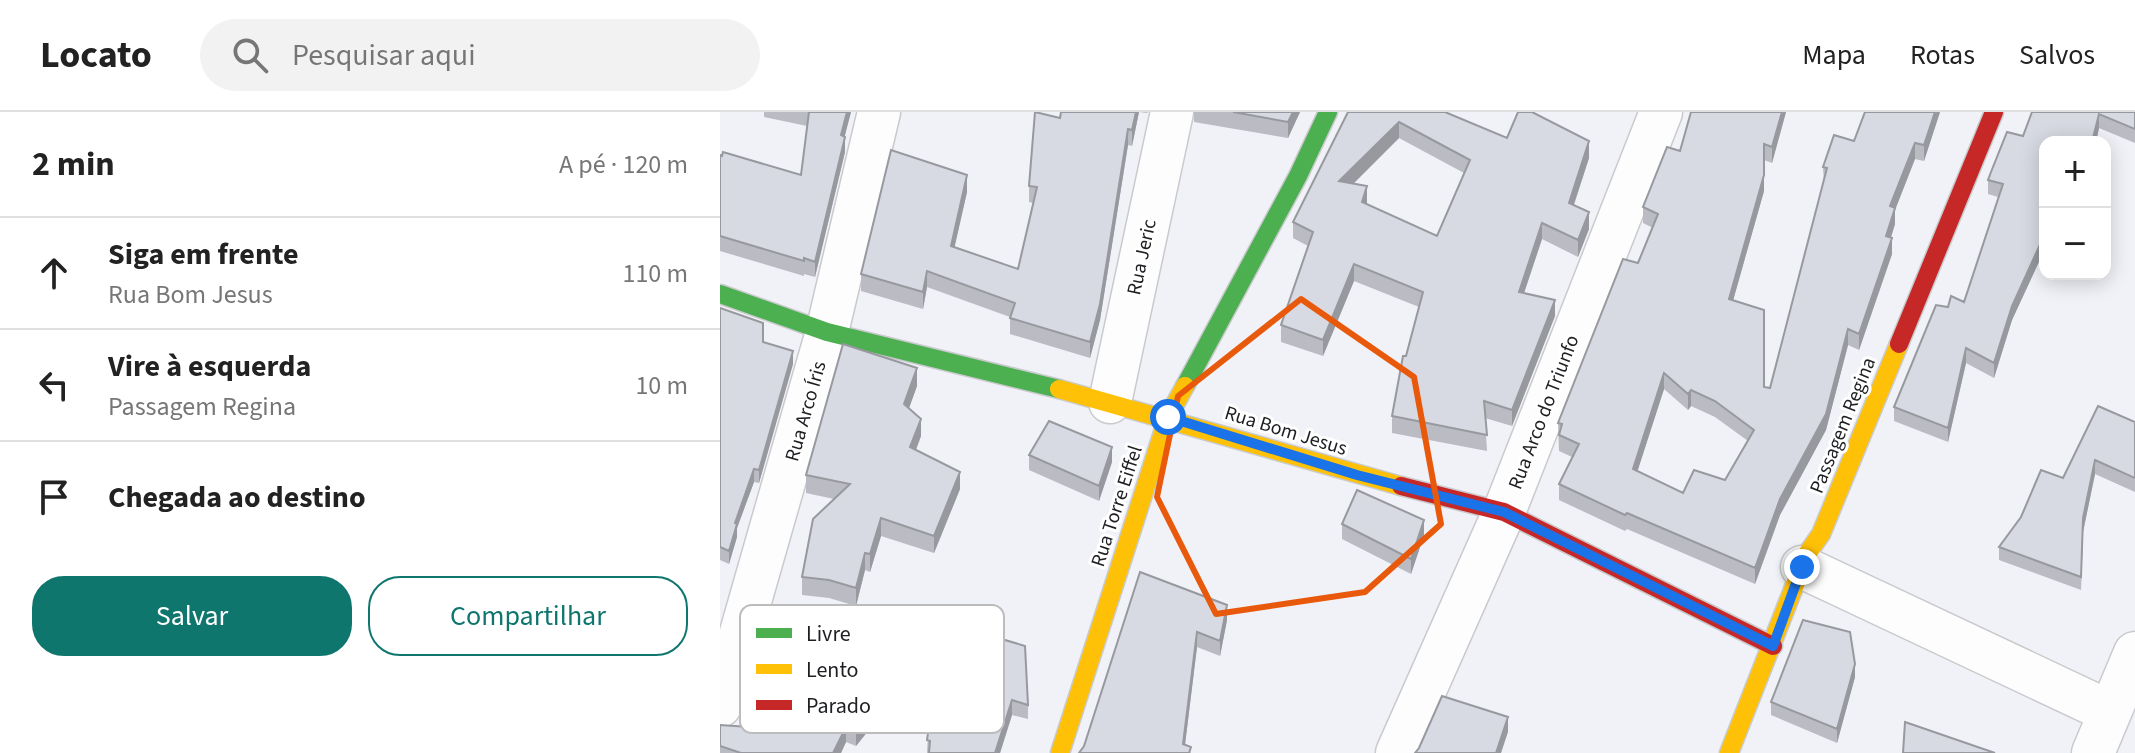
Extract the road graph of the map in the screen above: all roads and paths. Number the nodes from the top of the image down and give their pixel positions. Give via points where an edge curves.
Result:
1 (879, 112) edge
2 (1172, 112) edge
3 (1328, 112) edge
4 (1661, 112) edge
5 (1994, 112) edge
6 (720, 294) edge
7 (827, 332) junction
8 (1110, 402) junction
9 (1168, 417) junction
10 (1504, 512) junction
11 (1802, 567) junction
12 (749, 605) edge
13 (740, 636) edge
14 (1773, 646) junction
15 (2135, 653) edge
16 (720, 706) edge
17 (2110, 712) junction
18 (1060, 753) edge
19 (1397, 753) edge
20 (1729, 753) edge
21 (2093, 753) edge

1 - 7 street, Rua Arco Íris
2 - 8 street, Rua Jeric
3 - 9 street, Rua Torre Eiffel
4 - 10 street, Rua Arco do Triunfo
5 - 11 street, Passagem Regina via 1821,534
6 - 7 street, Rua Bom Jesus
7 - 8 street, Rua Bom Jesus
7 - 12 street, Rua Arco Íris
8 - 9 street, Rua Bom Jesus
9 - 10 street, Rua Bom Jesus via 1357,475
9 - 18 street, Rua Torre Eiffel
10 - 14 street, Rua Bom Jesus
10 - 19 street, Rua Arco do Triunfo
11 - 14 street, Passagem Regina
11 - 17 street
13 - 16 street, Rua Arco Íris
14 - 20 street, Passagem Regina
15 - 17 street
17 - 21 street

